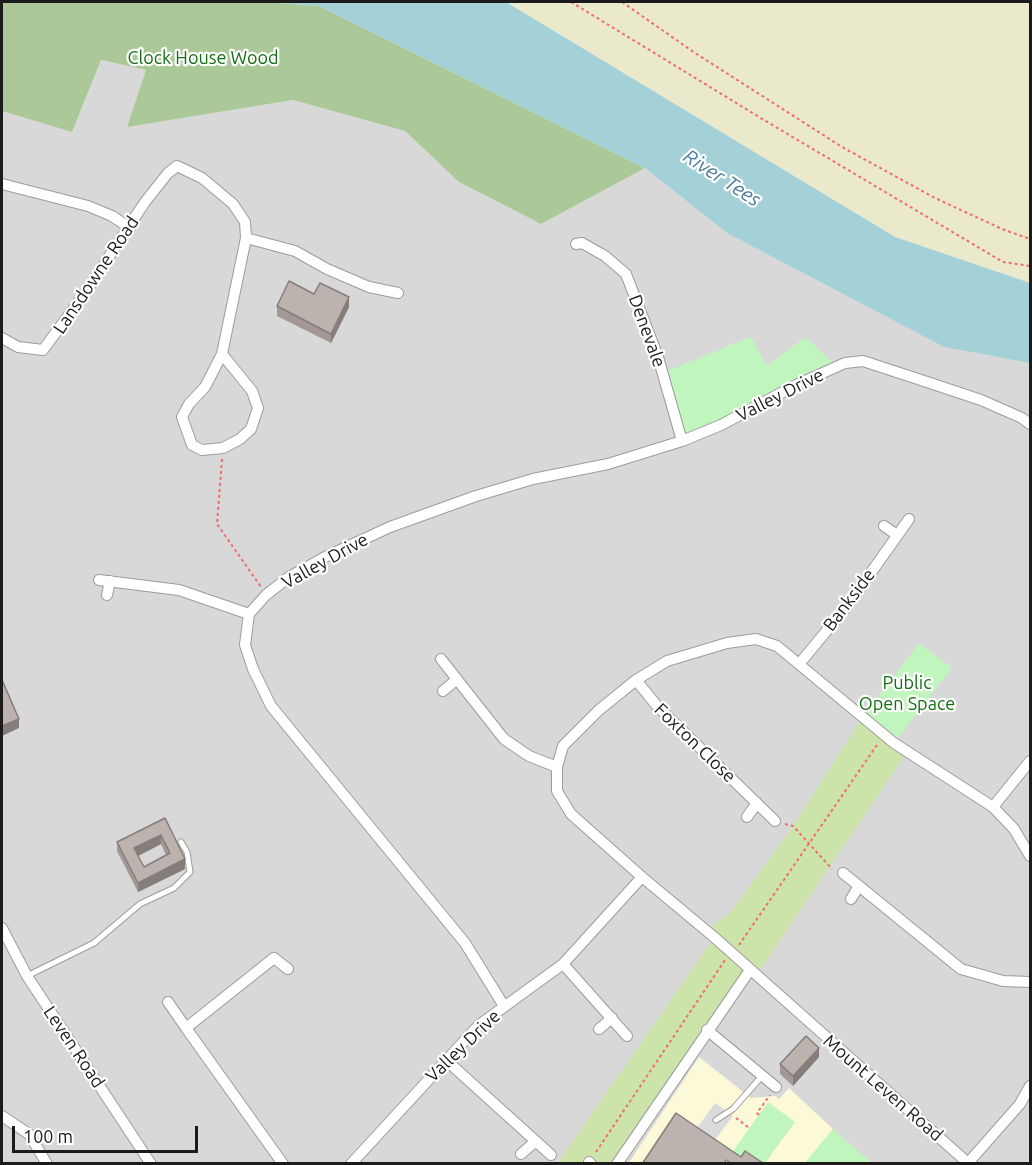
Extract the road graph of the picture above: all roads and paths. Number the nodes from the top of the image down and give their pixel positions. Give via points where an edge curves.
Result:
1 (571, 2) edge
2 (622, 2) edge
3 (2, 184) edge
4 (130, 228) junction
5 (246, 238) junction
6 (1030, 239) edge
7 (578, 247) dead end
8 (1030, 266) edge
9 (394, 280) dead end
10 (2, 338) edge
11 (222, 354) junction
12 (1030, 424) edge
13 (682, 441) junction
14 (223, 448) junction
15 (909, 519) dead end
16 (884, 526) dead end
17 (897, 535) junction
18 (107, 595) dead end
19 (266, 595) junction
20 (249, 614) junction
21 (441, 659) dead end
22 (800, 663) junction
23 (636, 680) junction
24 (456, 681) junction
25 (443, 691) dead end
26 (1030, 761) edge
27 (557, 767) junction
28 (757, 803) junction
29 (993, 807) junction
30 (747, 817) dead end
31 (775, 821) joint
32 (181, 842) dead end
33 (1030, 856) edge
34 (843, 873) joint
35 (642, 877) junction
36 (859, 886) junction
37 (851, 899) dead end
38 (2, 928) edge
39 (563, 964) junction
40 (288, 969) dead end
41 (750, 970) junction
42 (27, 976) junction
43 (1030, 982) edge
44 (168, 1002) dead end
45 (504, 1006) junction
46 (612, 1018) junction
47 (186, 1028) junction
48 (599, 1029) dead end
49 (707, 1030) junction
50 (627, 1036) dead end
51 (446, 1060) junction
52 (762, 1076) junction
53 (1030, 1086) edge
54 (776, 1088) joint
55 (729, 1112) junction
56 (759, 1115) dead end
57 (2, 1116) edge
58 (716, 1120) dead end
59 (750, 1128) dead end
60 (536, 1141) junction
61 (521, 1154) dead end
62 (551, 1155) dead end
63 (354, 1162) edge
64 (969, 1163) edge
65 (47, 1164) edge
66 (151, 1164) edge
67 (282, 1164) edge
68 (617, 1164) edge

1 - 8 path via 1003,262
2 - 6 path via 842,147 935,198
3 - 4 street via 88,206
4 - 5 street, Lansdowne Road via 145,202 177,166 202,178 233,204 245,222
4 - 10 street, Lansdowne Road via 43,350 18,347
5 - 9 street via 295,251 369,287 394,292
5 - 11 street
7 - 13 street, Denevale via 605,256 626,274 658,357
11 - 14 street via 252,391 258,408 251,429
11 - 14 street via 205,387 182,417 192,445 202,450
12 - 13 street, Valley Drive via 981,400 863,361 845,363
13 - 19 street, Valley Drive via 608,464 533,479 390,527 325,557
14 - 19 path via 217,524
15 - 17 street, Bankside
16 - 17 street
17 - 22 street, Bankside via 848,605
18 - 20 street via 104,580 180,590
19 - 20 street, Valley Drive
20 - 45 street, Valley Drive via 245,645 271,706 465,943
21 - 24 street
22 - 23 street via 777,646 756,639 667,661
22 - 29 street via 894,743
23 - 27 street via 563,746
23 - 28 street, Foxton Close via 657,706
24 - 25 street
24 - 27 street via 504,739 529,756
26 - 29 street
27 - 35 street, Mount Leven Road via 557,791 571,814
28 - 30 street
28 - 31 street, Foxton Close
29 - 33 street via 1014,829
31 - 34 path via 793,826 831,868
32 - 42 lane via 188,852 190,872 174,888 140,904 94,943
34 - 36 street
35 - 39 street
35 - 41 street, Mount Leven Road
36 - 37 street
36 - 43 street via 961,969 1003,981
38 - 42 street, Leven Road
39 - 45 street
39 - 46 street
40 - 47 street via 274,958
41 - 49 street
41 - 64 street, Mount Leven Road
42 - 66 street, Leven Road
44 - 47 street
45 - 51 street, Valley Drive
46 - 48 street
46 - 50 street
47 - 67 street
49 - 52 street
49 - 68 street
51 - 60 street
51 - 63 street, Valley Drive
52 - 54 street
52 - 55 lane
53 - 64 street, Mount Leven Road via 1020,1104
54 - 56 path
55 - 58 lane
55 - 59 path
57 - 65 street via 29,1134
60 - 61 street
60 - 62 street

